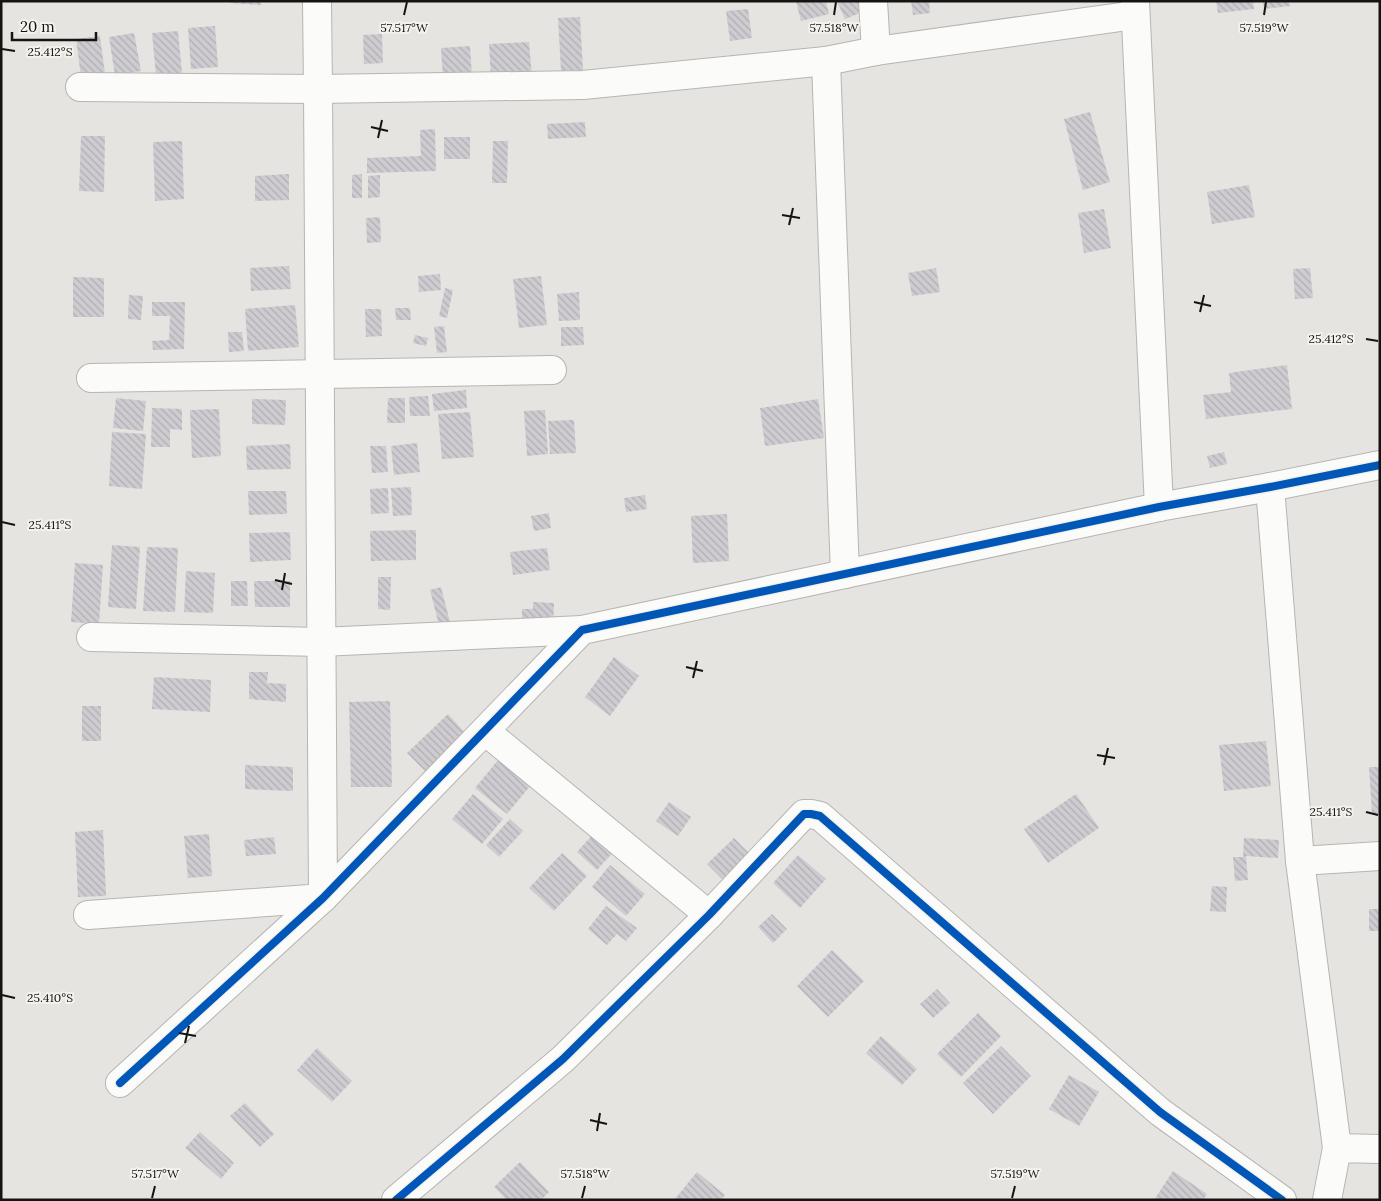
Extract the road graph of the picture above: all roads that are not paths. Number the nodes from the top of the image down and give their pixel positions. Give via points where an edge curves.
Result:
1 (317, 1) edge
2 (873, 1) edge
3 (1135, 8) edge
4 (876, 51) junction
5 (826, 60) junction
6 (80, 87) dead end
7 (318, 90) junction
8 (552, 370) dead end
9 (320, 374) junction
10 (91, 378) dead end
11 (1380, 465) edge
12 (1270, 487) junction
13 (1159, 507) junction
14 (845, 574) junction
15 (582, 630) junction
16 (91, 637) dead end
17 (321, 642) junction
18 (485, 731) junction
19 (1380, 856) edge
20 (1300, 861) junction
21 (323, 898) junction
22 (88, 915) dead end
23 (709, 915) junction
24 (120, 1083) dead end
25 (1337, 1148) junction
26 (1380, 1149) edge
27 (396, 1200) edge
28 (1282, 1200) edge
29 (1327, 1200) edge

1 - 7 street
2 - 4 street
3 - 4 street
3 - 13 street
4 - 5 street
5 - 7 street via 583,85
5 - 14 street
6 - 7 street
7 - 9 street
8 - 9 street
9 - 10 street
9 - 17 street
11 - 12 street
12 - 13 street
12 - 20 street
13 - 14 street
14 - 15 street
15 - 17 street
15 - 18 street
16 - 17 street
17 - 21 street
18 - 21 street
18 - 23 street
19 - 20 street
20 - 25 street
21 - 22 street
21 - 24 street
23 - 27 street via 563,1059
23 - 28 street via 804,814 820,816 1160,1112
25 - 26 street
25 - 29 street

